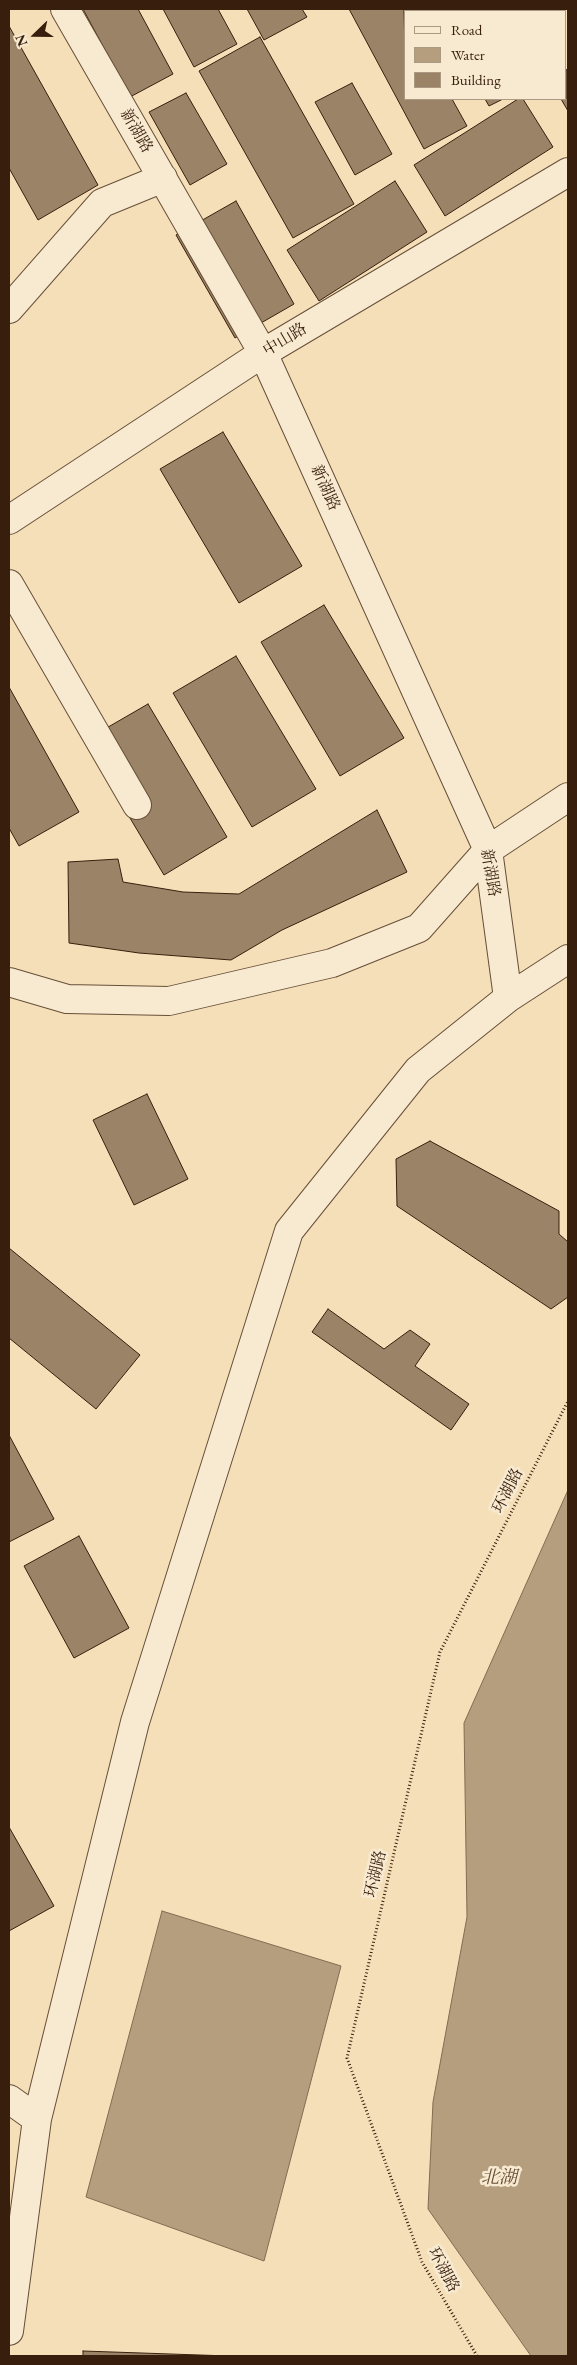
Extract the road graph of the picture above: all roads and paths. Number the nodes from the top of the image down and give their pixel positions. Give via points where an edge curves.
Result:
1 (64, 9) edge
2 (568, 172) edge
3 (163, 178) junction
4 (9, 309) edge
5 (263, 353) junction
6 (9, 520) edge
7 (9, 584) edge
8 (568, 797) edge
9 (138, 805) dead end
10 (488, 850) junction
11 (568, 959) edge
12 (9, 982) edge
13 (508, 998) junction
14 (568, 1401) edge
15 (9, 2099) edge
16 (37, 2118) junction
17 (9, 2331) edge
18 (477, 2356) edge

1 - 3 street, 新湖路
2 - 5 street, 中山路
3 - 4 street via 102,203
3 - 5 street, 新湖路
5 - 6 street, 中山路
5 - 10 street, 新湖路
7 - 9 street
8 - 10 street
10 - 12 street via 419,928 332,963 169,1001 67,998
10 - 13 street, 新湖路
11 - 13 street
13 - 16 street via 418,1070 289,1231 135,1722
14 - 18 path, 环湖路 via 440,1652 346,2058 422,2262
15 - 16 street
16 - 17 street

